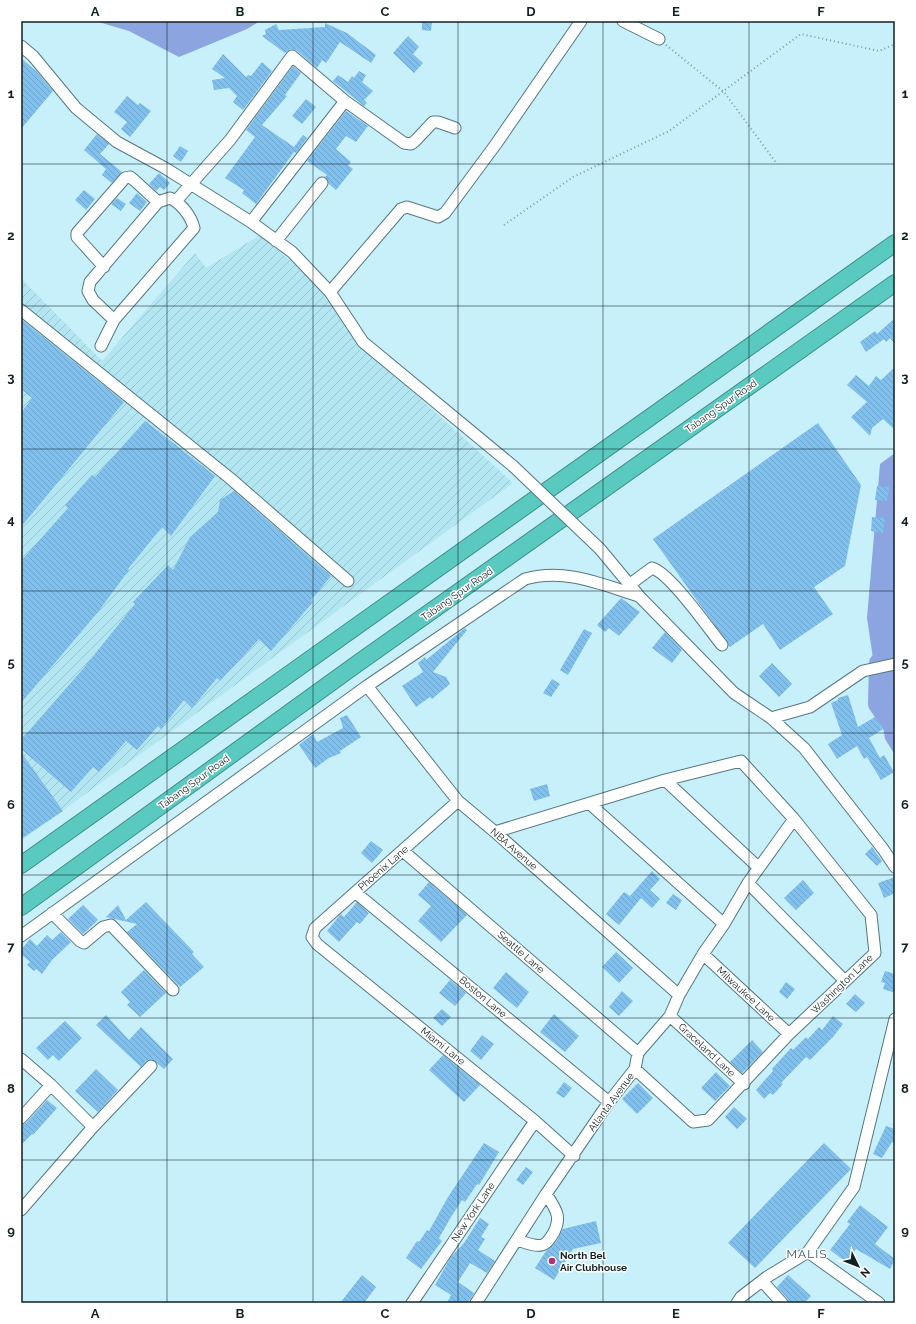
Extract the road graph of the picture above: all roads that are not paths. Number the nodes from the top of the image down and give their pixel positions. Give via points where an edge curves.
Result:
1 (623, 21) edge
2 (579, 22) edge
3 (659, 40) road end
4 (21, 46) edge
5 (345, 101) junction
6 (455, 128) dead end
7 (322, 183) dead end
8 (192, 185) junction
9 (176, 201) junction
10 (158, 202) junction
11 (251, 222) junction
12 (276, 241) junction
13 (895, 243) edge
14 (104, 267) junction
15 (895, 283) edge
16 (330, 292) junction
17 (21, 310) edge
18 (114, 320) junction
19 (101, 346) dead end
20 (348, 581) dead end
21 (629, 584) junction
22 (639, 596) junction
23 (722, 645) dead end
24 (895, 664) edge
25 (367, 686) junction
26 (771, 718) junction
27 (665, 780) junction
28 (458, 801) junction
29 (590, 804) junction
30 (794, 819) junction
31 (495, 832) junction
32 (404, 851) junction
33 (21, 865) edge
34 (895, 867) edge
35 (759, 868) junction
36 (748, 883) junction
37 (356, 892) junction
38 (21, 907) edge
39 (52, 913) junction
40 (724, 924) junction
41 (21, 936) edge
42 (312, 937) joint
43 (703, 954) junction
44 (845, 981) junction
45 (173, 990) dead end
46 (679, 995) junction
47 (670, 1016) junction
48 (895, 1019) edge
49 (789, 1034) junction
50 (638, 1053) junction
51 (21, 1059) edge
52 (151, 1066) dead end
53 (635, 1069) junction
54 (744, 1084) junction
55 (51, 1085) junction
56 (610, 1102) junction
57 (21, 1118) edge
58 (536, 1121) junction
59 (93, 1127) junction
60 (574, 1156) junction
61 (546, 1194) junction
62 (21, 1210) edge
63 (517, 1240) junction
64 (808, 1252) junction
65 (762, 1281) junction
66 (877, 1301) edge
67 (478, 1302) edge
68 (412, 1303) edge
69 (737, 1303) edge
70 (782, 1303) edge

1 - 3 street
2 - 16 street via 496,144 445,213 438,217 407,207 401,209
4 - 8 street via 33,56 76,108 117,142
5 - 6 street via 404,143 415,142 433,122
5 - 8 street via 292,56 230,140
5 - 11 street
7 - 12 street
8 - 9 street
8 - 11 street
9 - 10 street via 170,198
9 - 18 street via 192,219 194,228
10 - 14 street
10 - 14 street via 130,177 125,178 77,232 77,237
11 - 12 street
12 - 16 street via 296,256
13 - 33 highway
14 - 18 street via 90,282 88,291 93,300
15 - 38 highway, Tabang Spur Road via 354,666
16 - 21 street, bridge via 363,342 513,466 600,549
17 - 20 street via 231,479
18 - 19 street
21 - 22 street
21 - 23 street via 652,568 658,570
22 - 25 street via 578,577 549,574 525,579
22 - 26 street via 734,693
24 - 26 street via 863,671 810,707
25 - 28 street, NBA Avenue
25 - 39 street
26 - 34 street via 804,748
27 - 29 street
27 - 30 street via 741,761
27 - 35 street
28 - 31 street, NBA Avenue
28 - 32 street, Phoenix Lane
29 - 31 street
29 - 40 street
30 - 35 street
30 - 44 street, Washington Lane via 871,915 875,953
31 - 46 street, NBA Avenue
32 - 37 street, Phoenix Lane
32 - 50 street, Seattle Lane
35 - 36 street
36 - 40 street
36 - 44 street
37 - 42 street, Phoenix Lane via 315,928
37 - 56 street, Boston Lane
39 - 41 street
39 - 45 street via 84,943 103,927 111,925
40 - 43 street
42 - 58 street, Miami Lane via 317,944
43 - 46 street
43 - 49 street, Milwaukee Lane
44 - 49 street, Washington Lane
46 - 47 street
47 - 50 street
47 - 54 street, Graceland Lane
48 - 64 street via 854,1187
49 - 54 street, Washington Lane
50 - 53 street, Atlanta Avenue
51 - 55 street
52 - 59 street
53 - 54 street, Washington Lane via 693,1122 708,1120
53 - 56 street, Atlanta Avenue
55 - 57 street
55 - 59 street
56 - 60 street, Atlanta Avenue
58 - 60 street, Miami Lane
58 - 68 street, New York Lane
59 - 62 street
60 - 61 street, Atlanta Avenue
61 - 63 street, Atlanta Avenue
61 - 63 street via 555,1207 559,1225 557,1229 543,1245
63 - 67 street, Atlanta Avenue
64 - 65 street
64 - 66 street
65 - 69 street
65 - 70 street

